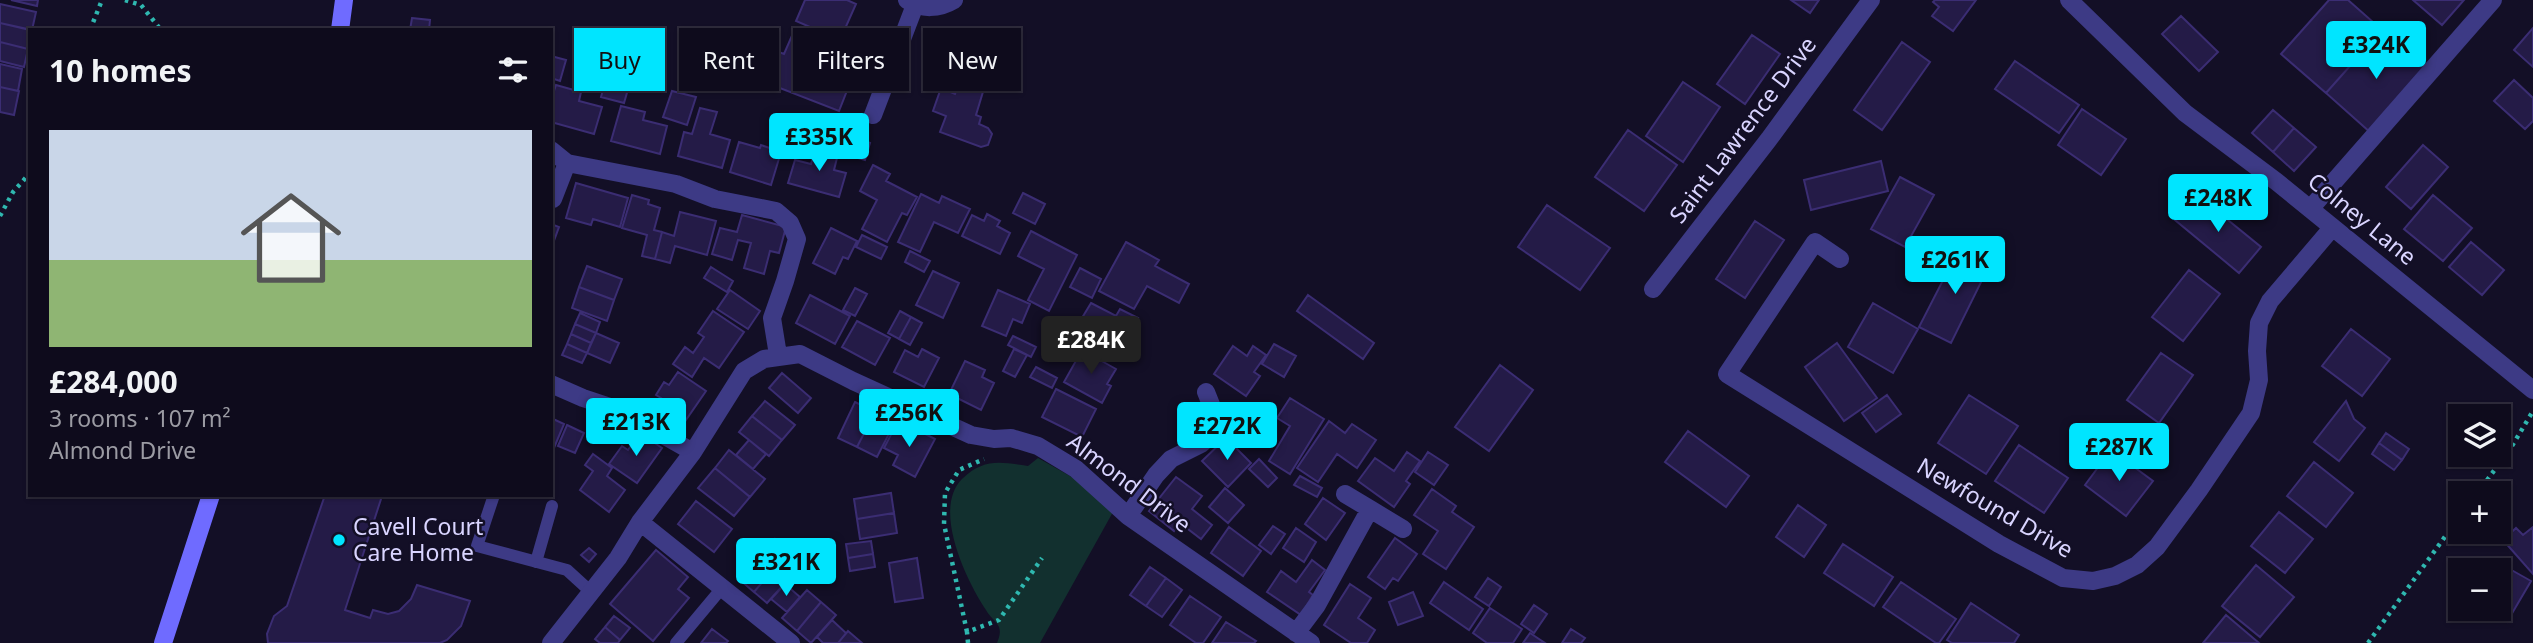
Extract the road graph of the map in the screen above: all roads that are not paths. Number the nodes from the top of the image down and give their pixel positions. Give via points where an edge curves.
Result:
1 (344, 0) edge
2 (954, 0) edge
3 (1871, 0) edge
4 (2069, 0) edge
5 (2493, 0) edge
6 (911, 3) edge
7 (340, 28) edge
8 (873, 115) dead end
9 (553, 152) edge
10 (567, 163) junction
11 (553, 199) edge
12 (2310, 209) junction
13 (2332, 228) junction
14 (1840, 259) dead end
15 (1653, 289) dead end
16 (778, 355) junction
17 (553, 385) edge
18 (2533, 390) edge
19 (1206, 391) dead end
20 (1256, 420) dead end
21 (1220, 427) junction
22 (693, 452) junction
23 (1345, 494) dead end
24 (210, 497) edge
25 (493, 497) edge
26 (552, 506) dead end
27 (1370, 509) junction
28 (1128, 516) junction
29 (640, 522) junction
30 (1403, 529) dead end
31 (536, 562) junction
32 (722, 588) junction
33 (590, 591) junction
34 (1303, 638) edge
35 (557, 641) edge
36 (163, 643) edge
37 (676, 643) edge
38 (791, 643) edge

1 - 7 street
2 - 6 street via 932,8
3 - 15 street, Saint Lawrence Drive
4 - 12 street, Colney Lane via 2185,113
5 - 12 street
6 - 8 street
9 - 10 street
10 - 11 street
10 - 16 street via 676,184 715,199 776,211 790,223 797,239 772,318
12 - 13 street, Colney Lane
13 - 14 street, Newfound Drive via 2270,301 2259,323 2259,380 2251,414 2157,547 2137,565 2093,581 2063,579 1999,544 1727,374 1815,242
13 - 18 street, Colney Lane
16 - 22 street via 744,371
16 - 28 street, Almond Drive via 800,354 971,435 1011,438 1038,446 1076,468
17 - 22 street via 619,410
19 - 21 street
20 - 21 street
21 - 28 street via 1171,460
22 - 29 street
23 - 27 street
24 - 36 street
25 - 31 lane via 477,546
26 - 31 lane
27 - 30 street
27 - 34 street
28 - 34 street, Almond Drive
29 - 32 street
29 - 33 street
31 - 33 lane via 567,570
32 - 37 lane
32 - 38 street
33 - 35 street

